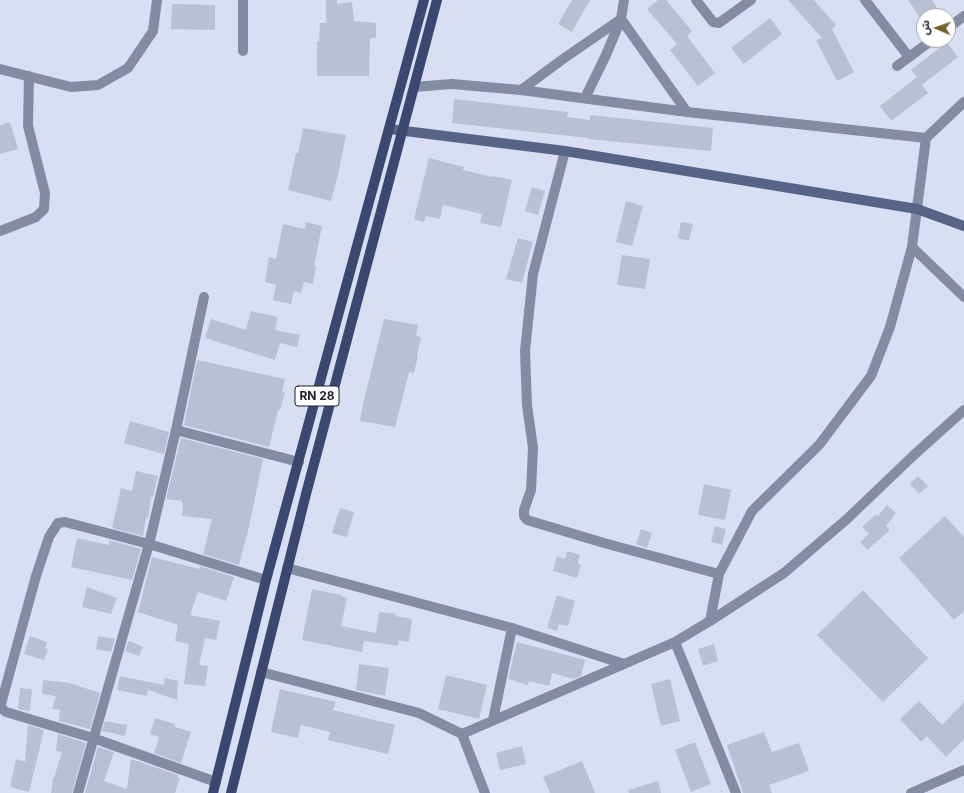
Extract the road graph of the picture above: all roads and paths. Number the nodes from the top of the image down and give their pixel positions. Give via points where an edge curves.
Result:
1 (157, 0) edge
2 (243, 0) edge
3 (424, 0) edge
4 (437, 0) edge
5 (624, 0) edge
6 (696, 0) edge
7 (751, 0) edge
8 (865, 0) edge
9 (621, 19) junction
10 (921, 48) edge
11 (242, 51) dead end
12 (909, 57) junction
13 (897, 66) dead end
14 (0, 69) edge
15 (29, 76) junction
16 (414, 87) junction
17 (521, 90) junction
18 (585, 98) junction
19 (964, 102) edge
20 (687, 112) junction
21 (389, 129) junction
22 (402, 130) junction
23 (926, 138) junction
24 (565, 152) junction
25 (916, 209) junction
26 (964, 226) edge
27 (0, 231) edge
28 (912, 247) junction
29 (204, 297) dead end
30 (964, 297) edge
31 (964, 410) edge
32 (176, 430) junction
33 (299, 462) junction
34 (149, 544) junction
35 (288, 568) junction
36 (718, 574) junction
37 (266, 580) junction
38 (710, 621) junction
39 (512, 628) junction
40 (675, 642) junction
41 (624, 664) junction
42 (261, 672) junction
43 (493, 720) junction
44 (462, 734) junction
45 (93, 738) junction
46 (964, 770) edge
47 (216, 782) junction
48 (78, 793) edge
49 (213, 793) edge
50 (231, 793) edge
51 (485, 793) edge
52 (736, 793) edge
53 (911, 793) edge

1 - 15 street via 153,31 128,68 98,86 71,88
2 - 11 street
3 - 21 main road, RN 28
4 - 16 main road, RN 28
5 - 9 street
6 - 7 street via 716,23
8 - 12 street
9 - 17 street
9 - 18 street
9 - 20 street
10 - 12 street
12 - 13 street
14 - 15 street
15 - 27 street via 28,126 45,193 44,209 36,217
16 - 17 street via 452,84
16 - 22 main road, RN 28
17 - 18 street
18 - 20 street
19 - 23 street
20 - 23 street
21 - 22 main road
21 - 33 main road, RN 28
22 - 24 main road
22 - 35 main road, RN 28
23 - 25 street
24 - 25 main road
24 - 36 street via 532,281 525,351 527,405 533,448 531,490 524,516 527,520
25 - 26 main road
25 - 28 street
28 - 30 street
28 - 36 street via 890,327 871,376 819,445 752,511
29 - 32 street
31 - 38 street via 847,519 784,573
32 - 33 street
32 - 34 street
33 - 37 main road, RN 28
34 - 37 street
34 - 45 street
34 - 45 street via 65,522 58,523 49,537 36,576 1,704 2,709
35 - 39 street
35 - 42 main road, RN 28
36 - 38 street
37 - 47 main road, RN 28
38 - 40 street
39 - 41 street
39 - 43 street
40 - 41 street
40 - 52 street
41 - 43 street
42 - 44 street via 419,713
42 - 50 main road, RN 28
43 - 44 street
44 - 51 street
45 - 47 street
45 - 48 street
46 - 53 street
47 - 49 main road, RN 28

